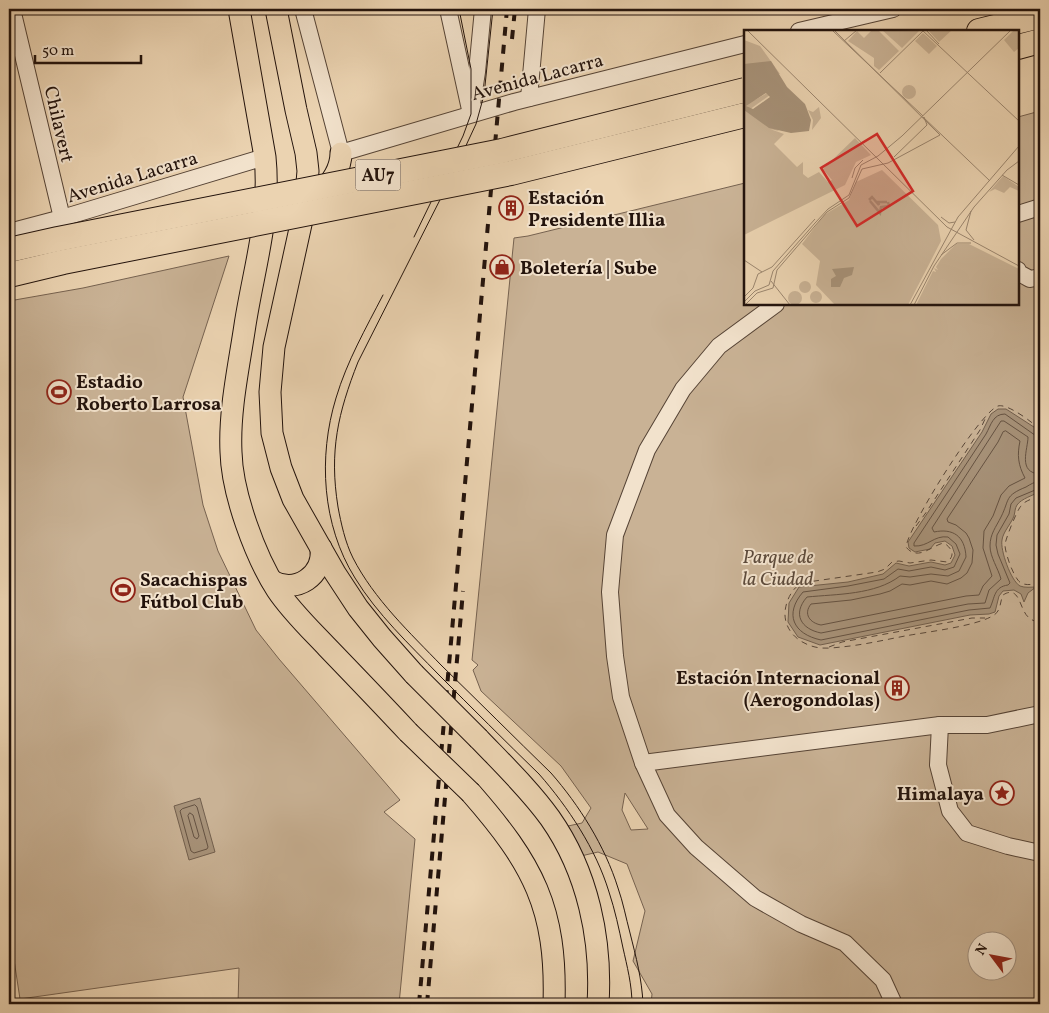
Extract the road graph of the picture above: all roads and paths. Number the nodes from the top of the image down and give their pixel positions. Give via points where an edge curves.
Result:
1 (12, 9) edge
2 (239, 9) edge
3 (276, 9) edge
4 (303, 9) edge
5 (448, 9) edge
6 (483, 9) edge
7 (537, 9) edge
8 (893, 9) edge
9 (1040, 16) edge
10 (803, 30) edge
11 (983, 30) edge
12 (1040, 41) edge
13 (744, 44) edge
14 (1019, 47) edge
15 (744, 90) edge
16 (529, 98) junction
17 (471, 114) junction
18 (744, 115) edge
19 (341, 153) junction
20 (265, 157) junction
21 (305, 206) junction
22 (1040, 207) edge
23 (1019, 214) edge
24 (62, 218) junction
25 (9, 232) edge
26 (9, 250) edge
27 (1019, 273) edge
28 (9, 275) edge
29 (1040, 277) edge
30 (775, 305) edge
31 (321, 548) junction
32 (272, 581) junction
33 (1040, 714) edge
34 (940, 725) junction
35 (643, 763) junction
36 (1040, 853) edge
37 (554, 1004) edge
38 (598, 1004) edge
39 (894, 1004) edge

1 - 24 street, Chilavert
2 - 20 main road
3 - 21 main road via 306,153
4 - 19 street
5 - 17 street
6 - 17 street
7 - 16 street
8 - 10 street
9 - 11 highway
12 - 14 highway
13 - 16 street, Avenida Lacarra
15 - 26 highway, AU7, bridge via 502,151
16 - 17 street, Avenida Lacarra
17 - 19 street, Avenida Lacarra
18 - 28 highway, AU7, bridge via 511,173
19 - 21 main road via 337,172 324,190
20 - 24 street, Avenida Lacarra
20 - 32 main road via 268,180 265,217 247,309 231,441 242,511
21 - 31 main road via 274,347 270,392 272,433 281,468 293,499
22 - 23 street
24 - 25 street, Avenida Lacarra
27 - 29 street via 1030,278
30 - 35 street via 718,346 683,390 647,450 615,535 610,592 615,656 621,697
31 - 32 main road via 318,567 309,579 290,586
31 - 38 main road, bridge via 358,608 382,638 550,818 581,877 595,931
32 - 37 main road, bridge via 297,615 471,793 507,837 525,864 548,921 553,948
33 - 34 street via 988,725
34 - 35 street
34 - 36 street via 938,764 950,811 967,833
35 - 39 street via 667,815 696,847 755,898 801,924 845,943 883,980

